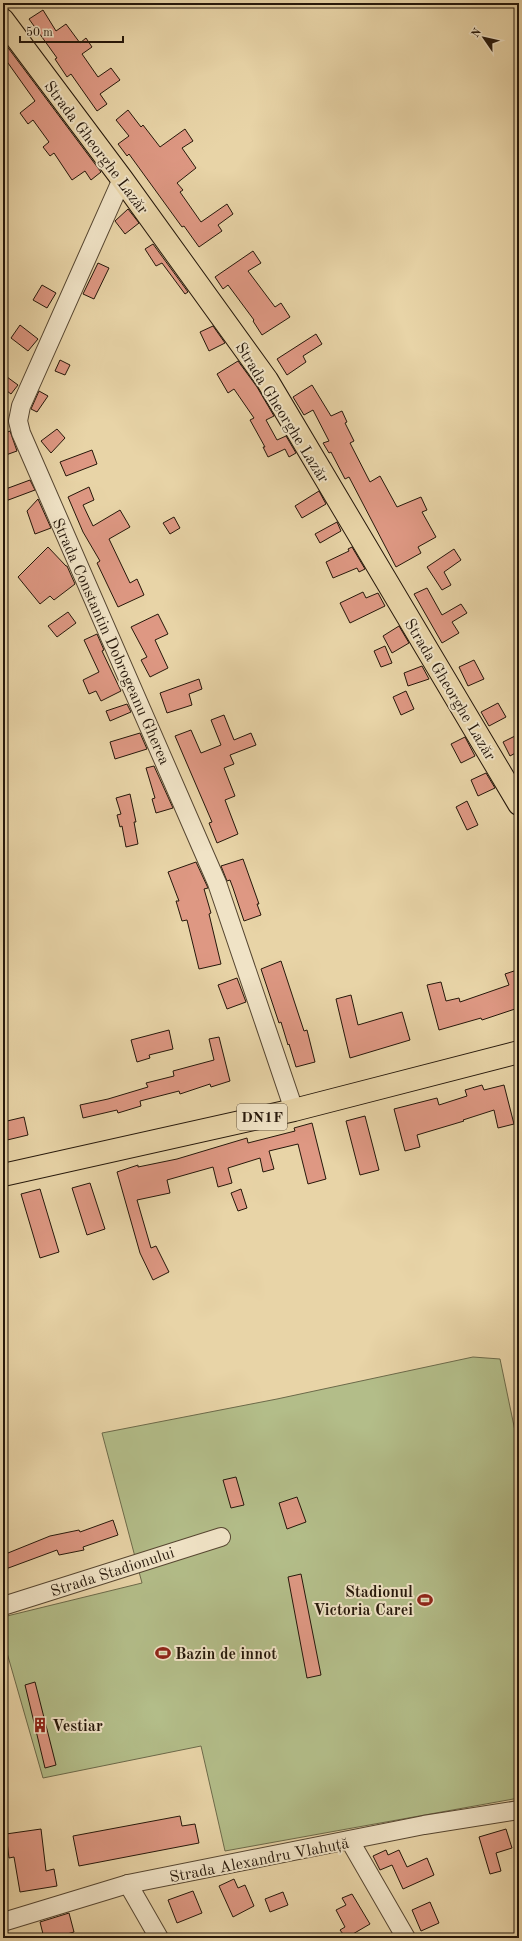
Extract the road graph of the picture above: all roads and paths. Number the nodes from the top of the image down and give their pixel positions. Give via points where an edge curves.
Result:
1 (3, 20) edge
2 (122, 179) junction
3 (519, 804) edge
4 (519, 1052) edge
5 (294, 1110) junction
6 (3, 1175) edge
7 (221, 1537) dead end
8 (3, 1606) edge
9 (519, 1810) edge
10 (350, 1841) junction
11 (128, 1884) junction
12 (3, 1922) edge
13 (159, 1938) edge
14 (406, 1938) edge

1 - 2 main road, Strada Gheorghe Lazăr
2 - 3 main road, Strada Gheorghe Lazăr via 267,380
2 - 5 street, Strada Constantin Dobrogeanu Gherea via 21,406 18,421 217,883
4 - 5 main road, DN1F
5 - 6 main road, DN1F
7 - 8 street, Strada Stadionului
9 - 10 street, Strada Alexandru Vlahuță via 424,1825
10 - 11 street, Strada Alexandru Vlahuță
10 - 14 street
11 - 12 street, Strada Alexandru Vlahuță
11 - 13 street

